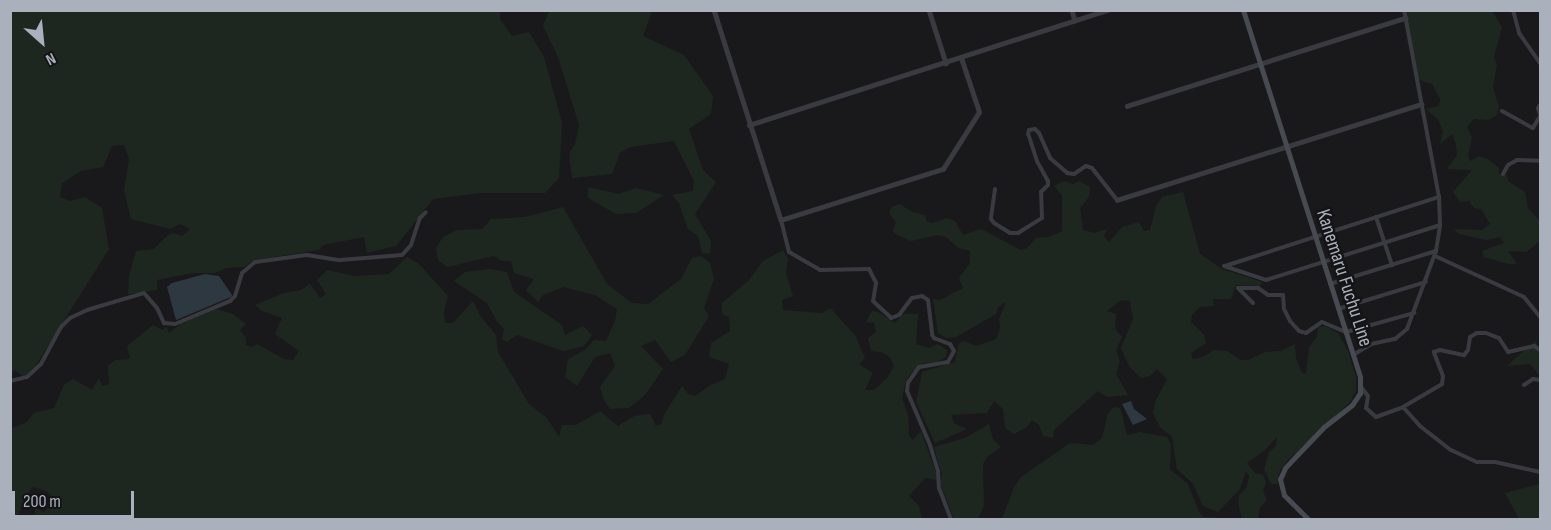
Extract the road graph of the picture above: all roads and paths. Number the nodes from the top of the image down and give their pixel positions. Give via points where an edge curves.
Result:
1 (714, 10) edge
2 (929, 10) edge
3 (1072, 10) edge
4 (1108, 10) edge
5 (1243, 10) edge
6 (1404, 10) edge
7 (1513, 10) edge
8 (1405, 18) junction
9 (1075, 21) junction
10 (961, 58) junction
11 (946, 63) junction
12 (1260, 63) junction
13 (1540, 63) edge
14 (1421, 104) junction
15 (1540, 105) edge
16 (1127, 106) dead end
17 (1502, 111) dead end
18 (1540, 115) edge
19 (749, 125) junction
20 (1286, 146) junction
21 (1540, 161) edge
22 (1503, 174) dead end
23 (995, 189) dead end
24 (1439, 197) junction
25 (1117, 200) joint
26 (426, 212) dead end
27 (1376, 217) junction
28 (781, 220) junction
29 (1440, 225) junction
30 (1315, 237) junction
31 (1384, 242) junction
32 (1436, 251) junction
33 (1435, 256) junction
34 (1323, 261) junction
35 (1392, 265) junction
36 (1426, 282) junction
37 (1330, 284) junction
38 (1253, 303) dead end
39 (1338, 309) junction
40 (1414, 313) junction
41 (1540, 317) edge
42 (1346, 332) junction
43 (1540, 350) edge
44 (1353, 355) junction
45 (1540, 380) edge
46 (10, 381) edge
47 (1524, 385) dead end
48 (1361, 387) junction
49 (1403, 406) junction
50 (1540, 472) edge
51 (951, 519) edge
52 (1309, 519) edge

1 - 19 street
2 - 11 street
3 - 9 street
4 - 9 street
5 - 12 main road, Kanemaru Fuchu Line
6 - 8 street
7 - 13 street via 1519,33
8 - 12 street
8 - 14 street
9 - 10 street
10 - 11 street
10 - 28 street via 979,112 943,168
11 - 19 street
12 - 16 street
12 - 20 main road, Kanemaru Fuchu Line
14 - 20 street
14 - 24 street
15 - 18 street
17 - 18 street via 1533,128
19 - 28 street
20 - 25 street
20 - 30 main road, Kanemaru Fuchu Line
21 - 22 street via 1517,160
23 - 25 street via 991,219 1010,233 1042,218 1041,192 1048,181 1028,134 1035,129 1050,158 1067,173 1074,174 1086,166 1092,168
24 - 27 street
24 - 29 street
26 - 46 street via 402,255 340,260 307,255 255,262 242,273 230,301 175,324 164,323 144,294 87,310 61,327 41,364 27,377
27 - 30 street
27 - 31 street
28 - 51 street via 789,252 820,270 869,269 876,283 873,301 891,318 899,315 912,298 928,300 932,335 950,344 954,351 948,363 920,367 907,391 930,445 939,488
29 - 31 street
29 - 32 street
30 - 34 main road, Kanemaru Fuchu Line
30 - 34 street via 1224,267 1266,280
31 - 34 street
31 - 35 street
32 - 33 street
32 - 35 street
33 - 36 street
33 - 41 street via 1524,297
34 - 37 main road, Kanemaru Fuchu Line
35 - 37 street
36 - 39 street
36 - 40 street
37 - 39 main road, Kanemaru Fuchu Line
38 - 42 street via 1238,288 1258,288 1268,295 1283,295 1284,309 1299,331 1306,333 1322,322
39 - 42 main road, Kanemaru Fuchu Line
40 - 42 street
40 - 44 street via 1395,339 1371,344
42 - 44 main road, Kanemaru Fuchu Line
43 - 49 street via 1534,346 1508,352 1499,338 1477,333 1470,337 1464,355 1434,352 1442,384
44 - 48 main road, Kanemaru Fuchu Line
45 - 47 street via 1533,379
48 - 49 street via 1368,396 1366,408 1376,417
48 - 52 main road via 1352,405 1298,453 1280,479 1284,495
49 - 50 street via 1420,426 1451,450 1477,462

